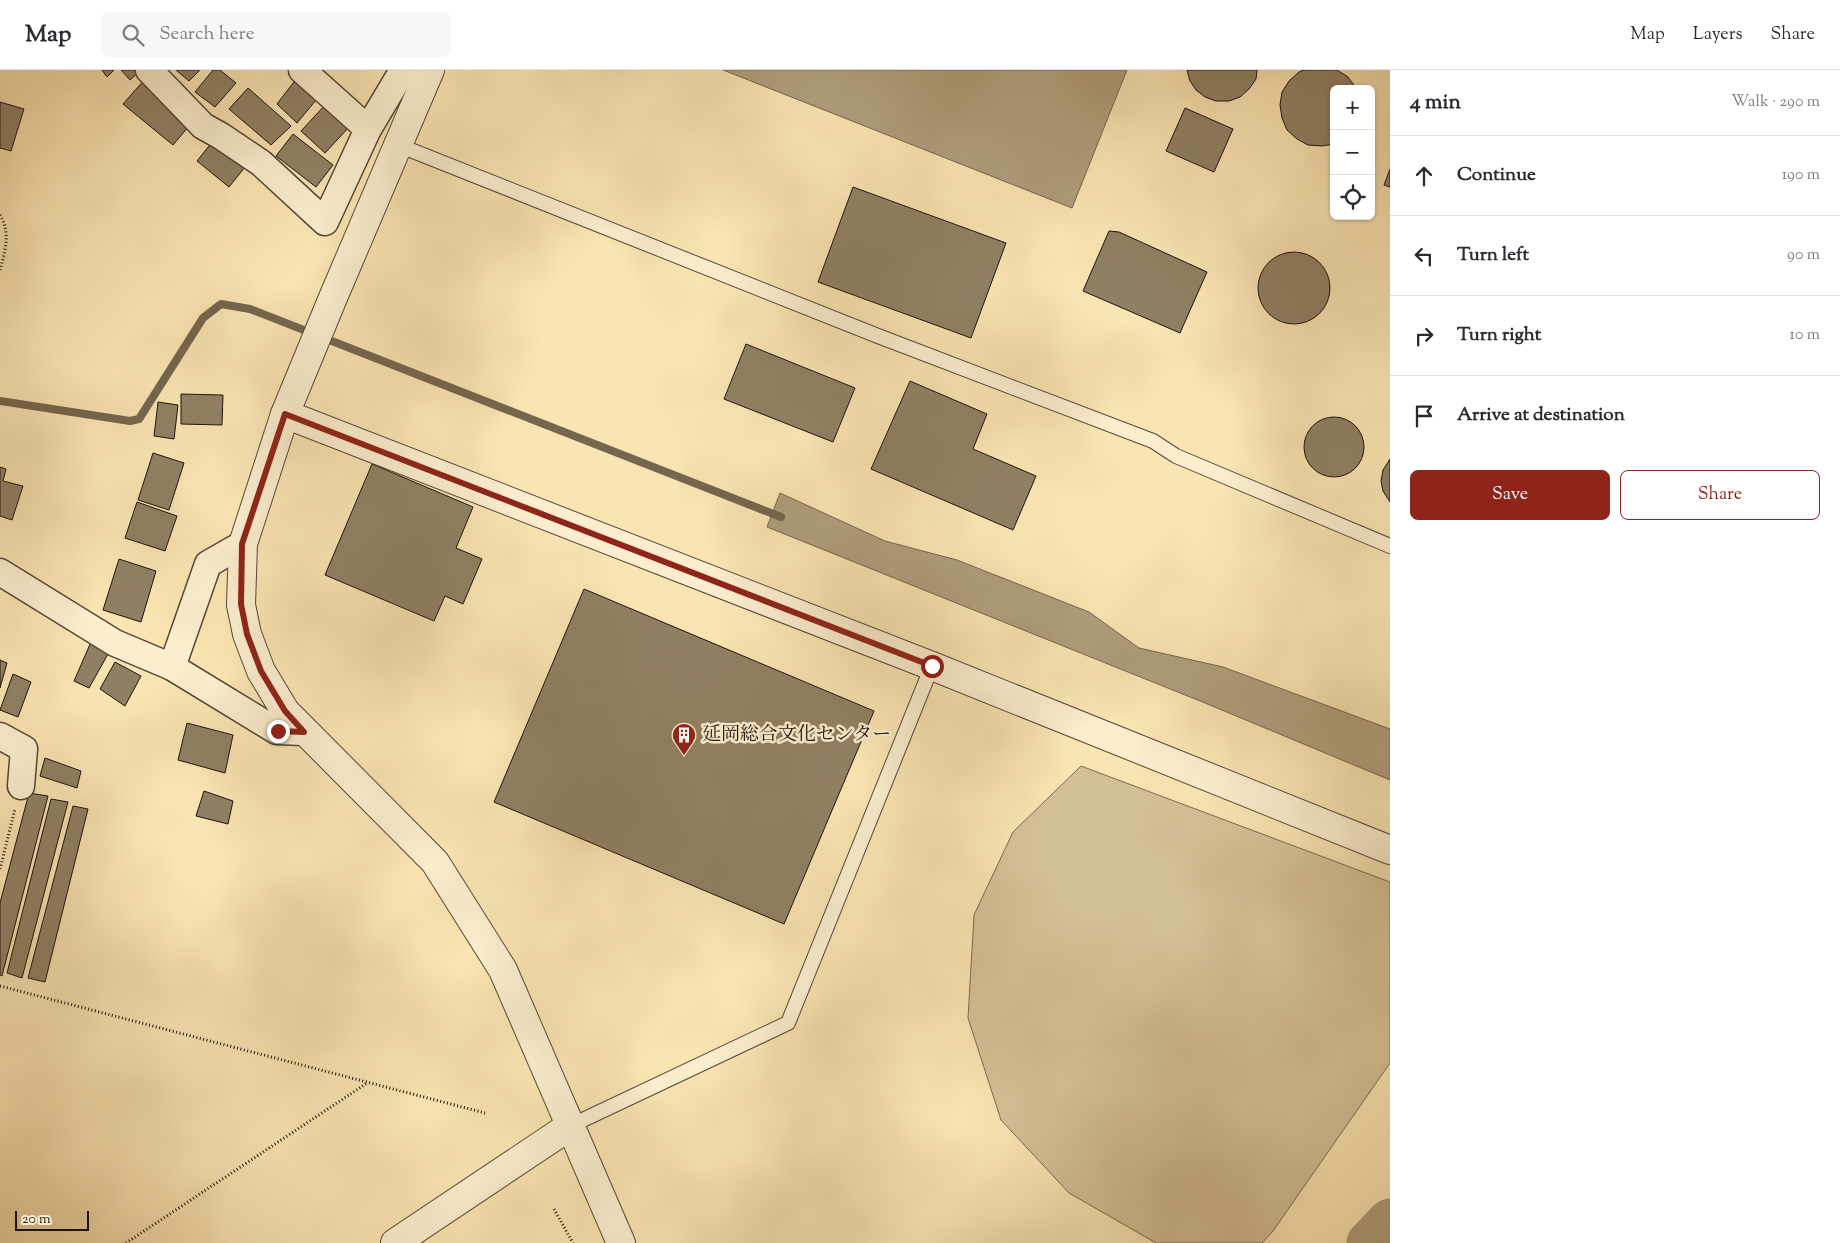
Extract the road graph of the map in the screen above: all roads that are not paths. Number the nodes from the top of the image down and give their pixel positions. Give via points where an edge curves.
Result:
1 (149, 70) edge
2 (302, 70) edge
3 (403, 70) edge
4 (430, 70) edge
5 (368, 129) junction
6 (398, 145) junction
7 (285, 414) junction
8 (242, 544) junction
9 (1390, 546) edge
10 (0, 572) edge
11 (932, 666) junction
12 (172, 667) junction
13 (304, 732) junction
14 (0, 736) edge
15 (21, 786) road end
16 (1390, 850) edge
17 (570, 1126) junction
18 (395, 1243) edge
19 (621, 1243) edge

1 - 5 street via 203,126 261,163 325,222
2 - 5 street
3 - 5 street
4 - 6 street
6 - 7 street
6 - 9 lane via 878,336 1153,441 1176,456
7 - 8 street
7 - 11 street
8 - 12 street via 208,564
8 - 13 street via 241,604 247,634 261,671 285,711
10 - 12 street via 116,643
11 - 16 street
11 - 17 lane via 788,1023
12 - 13 street via 278,731
13 - 17 street via 434,862 503,970
14 - 15 street via 24,749
17 - 18 street
17 - 19 street

